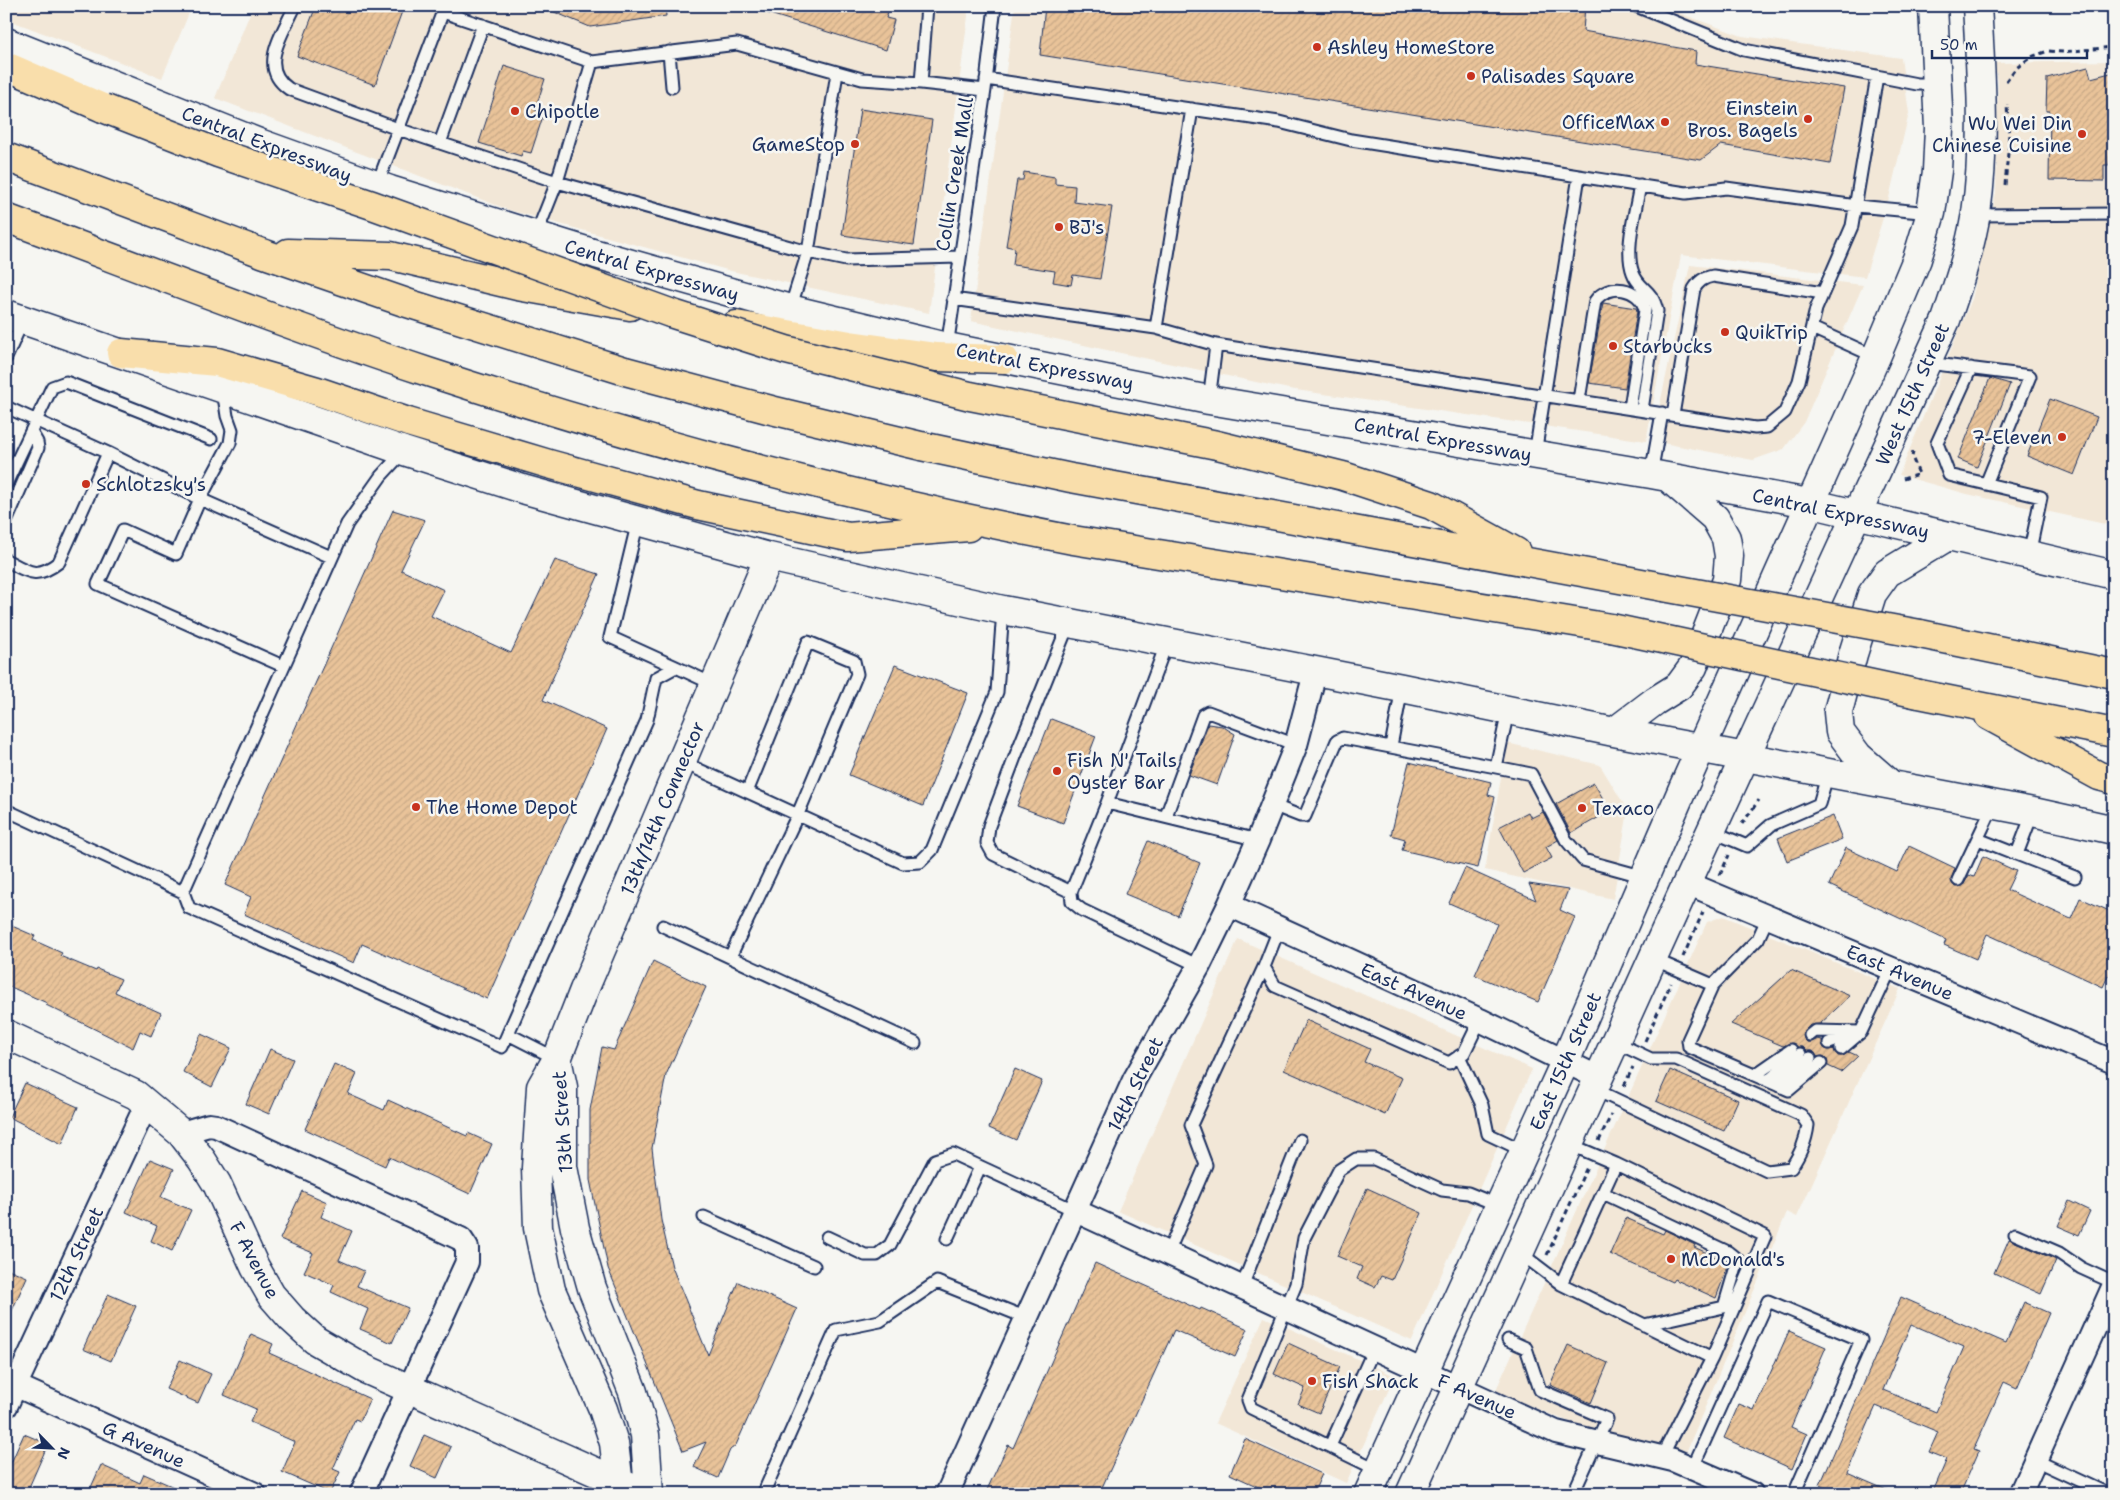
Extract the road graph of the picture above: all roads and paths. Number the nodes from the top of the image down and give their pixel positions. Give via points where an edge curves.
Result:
1 (295, 6) edge
2 (927, 6) edge
3 (995, 6) edge
4 (1636, 6) edge
5 (1933, 6) edge
6 (1977, 6) edge
7 (444, 9) edge
8 (483, 25) junction
9 (6, 42) edge
10 (2114, 47) edge
11 (669, 52) junction
12 (592, 62) junction
13 (6, 66) edge
14 (837, 72) junction
15 (1937, 74) junction
16 (1877, 76) junction
17 (921, 83) junction
18 (986, 84) junction
19 (2003, 84) dead end
20 (672, 87) dead end
21 (1192, 109) junction
22 (398, 129) junction
23 (440, 143) junction
24 (6, 157) edge
25 (1579, 176) junction
26 (557, 182) junction
27 (377, 185) junction
28 (1640, 186) junction
29 (1856, 206) junction
30 (1931, 213) junction
31 (2114, 214) edge
32 (1975, 215) junction
33 (6, 218) edge
34 (536, 235) junction
35 (808, 252) junction
36 (262, 253) junction
37 (959, 257) junction
38 (1823, 293) junction
39 (953, 299) junction
40 (790, 309) junction
41 (15, 317) edge
42 (1156, 328) junction
43 (1812, 328) junction
44 (1216, 345) junction
45 (947, 347) junction
46 (121, 353) junction
47 (1876, 356) junction
48 (6, 358) edge
49 (1004, 358) junction
50 (1928, 363) junction
51 (1971, 368) junction
52 (224, 390) junction
53 (1544, 395) junction
54 (1209, 400) junction
55 (1579, 400) junction
56 (6, 407) edge
57 (1636, 409) junction
58 (1667, 414) junction
59 (36, 420) junction
60 (31, 432) junction
61 (212, 440) dead end
62 (404, 451) junction
63 (108, 453) junction
64 (1535, 454) junction
65 (1660, 476) junction
66 (6, 484) edge
67 (1986, 484) junction
68 (200, 500) junction
69 (1809, 504) junction
70 (1857, 514) junction
71 (638, 521) junction
72 (6, 522) edge
73 (995, 525) junction
74 (1948, 536) junction
75 (2029, 555) junction
76 (769, 556) junction
77 (331, 557) junction
78 (6, 560) edge
79 (1535, 563) junction
80 (2114, 575) edge
81 (1720, 597) junction
82 (1003, 610) junction
83 (1070, 623) junction
84 (1167, 642) junction
85 (282, 666) junction
86 (676, 667) junction
87 (1315, 673) junction
88 (2114, 674) edge
89 (715, 685) junction
90 (1402, 688) junction
91 (1966, 704) junction
92 (1508, 711) junction
93 (1614, 732) junction
94 (2114, 733) edge
95 (1296, 745) junction
96 (1391, 746) junction
97 (1700, 748) junction
98 (1745, 758) junction
99 (682, 762) junction
100 (1496, 767) junction
101 (1828, 773) junction
102 (2114, 780) edge
103 (1890, 784) junction
104 (747, 792) junction
105 (1107, 803) junction
106 (1994, 804) junction
107 (1272, 805) junction
108 (6, 810) edge
109 (2033, 812) junction
110 (798, 814) junction
111 (1166, 816) junction
112 (2114, 830) edge
113 (1711, 831) junction
114 (1978, 839) junction
115 (1258, 840) junction
116 (2017, 854) junction
117 (1645, 877) junction
118 (2076, 877) dead end
119 (1958, 880) dead end
120 (1687, 883) junction
121 (183, 892) junction
122 (1071, 892) junction
123 (1229, 905) junction
124 (1768, 917) junction
125 (663, 926) dead end
126 (1279, 929) junction
127 (730, 957) junction
128 (1653, 959) junction
129 (1199, 966) junction
130 (1264, 968) junction
131 (1891, 968) junction
132 (1713, 985) junction
133 (1480, 1020) junction
134 (1860, 1032) junction
135 (6, 1034) edge
136 (508, 1034) junction
137 (1615, 1042) junction
138 (916, 1044) dead end
139 (1841, 1049) dead end
140 (1800, 1054) junction
141 (1459, 1056) junction
142 (557, 1059) junction
143 (1565, 1062) junction
144 (2114, 1062) edge
145 (1821, 1063) dead end
146 (1755, 1075) junction
147 (1768, 1081) junction
148 (1596, 1084) junction
149 (1779, 1086) junction
150 (147, 1103) junction
151 (181, 1133) junction
152 (1300, 1140) dead end
153 (1569, 1144) junction
154 (1524, 1151) junction
155 (1616, 1164) junction
156 (980, 1167) junction
157 (1511, 1181) junction
158 (1603, 1193) junction
159 (1500, 1206) junction
160 (1076, 1211) junction
161 (704, 1217) dead end
162 (2015, 1234) dead end
163 (827, 1237) dead end
164 (947, 1239) dead end
165 (1519, 1252) junction
166 (1167, 1254) junction
167 (814, 1266) dead end
168 (1561, 1284) junction
169 (2114, 1284) edge
170 (1241, 1288) junction
171 (1286, 1308) junction
172 (1027, 1318) junction
173 (1644, 1325) junction
174 (1508, 1340) dead end
175 (1374, 1349) junction
176 (1712, 1358) junction
177 (1424, 1372) junction
178 (11, 1383) edge
179 (1458, 1387) junction
180 (409, 1390) junction
181 (6, 1406) edge
182 (1597, 1442) junction
183 (1330, 1446) junction
184 (1662, 1458) junction
185 (2035, 1460) junction
186 (1693, 1467) junction
187 (1373, 1482) edge
188 (620, 1488) edge
189 (255, 1494) edge
190 (361, 1494) edge
191 (645, 1494) edge
192 (649, 1494) edge
193 (763, 1494) edge
194 (946, 1494) edge
195 (1410, 1494) edge
196 (1574, 1494) edge
197 (1752, 1494) edge
198 (1794, 1494) edge
199 (2020, 1494) edge
200 (2108, 1494) edge

1 - 22 lane via 272,60 279,82 289,89
2 - 17 lane
3 - 18 lane, Collin Creek Mall
4 - 16 lane via 1744,50
5 - 15 main road
6 - 32 main road, West 15th Street via 1982,123
7 - 8 lane
7 - 22 lane
8 - 12 lane
8 - 23 lane
9 - 27 main road, Central Expressway via 260,143
10 - 19 path via 2048,51 2031,57
11 - 12 lane
11 - 14 lane via 737,44
11 - 20 lane
12 - 26 lane
13 - 79 highway, bridge via 218,153 670,313 786,350 970,396 1217,445 1343,476 1431,504
14 - 17 lane via 862,79
14 - 35 lane
15 - 16 lane via 1917,84
15 - 30 main road via 1939,128
16 - 29 lane
17 - 18 lane
18 - 21 lane
18 - 37 lane, Collin Creek Mall
21 - 25 lane via 1280,122 1351,140
21 - 42 lane
22 - 23 lane
22 - 27 lane
23 - 26 lane
24 - 36 highway
25 - 28 lane
25 - 53 lane
26 - 34 lane
26 - 35 lane
27 - 34 main road, Central Expressway
28 - 29 lane via 1686,193 1726,188
28 - 57 lane via 1630,261 1633,274 1652,296 1657,312
29 - 30 lane
29 - 38 lane via 1852,226
30 - 32 main road
30 - 47 main road via 1917,259
31 - 32 lane
32 - 50 main road, West 15th Street via 1965,264
33 - 73 highway via 292,325 570,417 789,477
34 - 40 main road, Central Expressway
35 - 37 lane via 846,260
35 - 40 lane
36 - 49 highway via 391,256 517,286 850,345 936,357
36 - 79 highway via 552,349 689,389 847,429 1071,478
37 - 39 lane, Collin Creek Mall
38 - 43 lane
38 - 58 lane via 1722,277 1705,277 1698,282
39 - 42 lane
39 - 45 lane, Collin Creek Mall
40 - 45 main road, Central Expressway
41 - 46 main road
41 - 48 lane
42 - 44 lane
43 - 47 lane
43 - 58 lane via 1797,389 1786,412 1767,427 1755,428
44 - 53 lane
44 - 54 lane
45 - 49 main road, Central Expressway
46 - 52 main road
46 - 73 highway via 217,362 558,467 698,505 848,537
47 - 69 main road
49 - 54 main road, Central Expressway
50 - 51 lane
50 - 70 main road, West 15th Street
51 - 67 lane via 1937,443 1949,475
51 - 67 lane via 2030,376
52 - 62 main road
52 - 68 lane via 232,430 230,443
53 - 55 lane
53 - 64 lane
54 - 64 main road, Central Expressway
55 - 57 lane
55 - 57 lane via 1595,301 1604,291 1623,289 1640,298 1645,310
56 - 59 lane
57 - 58 lane
58 - 65 lane
59 - 60 lane
59 - 61 lane via 52,387 66,382
59 - 63 lane
60 - 66 lane
60 - 72 lane via 38,448
62 - 71 main road
62 - 77 lane via 356,509
63 - 68 lane
63 - 78 lane via 59,562 37,574
64 - 65 main road, Central Expressway
65 - 69 main road, Central Expressway
65 - 81 main road via 1715,518 1726,538 1729,556 1727,580
67 - 75 lane via 2041,497
68 - 77 lane
68 - 85 lane via 176,554 123,530 98,584
69 - 70 main road, Central Expressway
69 - 97 main road, East 15th Street
70 - 74 main road, Central Expressway
70 - 98 main road, West 15th Street
71 - 76 main road
71 - 86 lane via 610,637
73 - 91 highway, bridge via 1611,628
74 - 75 main road, Central Expressway
74 - 103 main road via 1887,573 1872,594 1838,712 1840,732 1858,756
75 - 80 main road, Central Expressway
76 - 82 main road
76 - 89 main road, 13th/14th Connector
77 - 85 lane
79 - 81 highway, bridge
81 - 88 highway, bridge
81 - 93 main road via 1693,667 1679,686
82 - 83 main road
82 - 110 lane via 997,692 932,850 920,862 903,863
83 - 84 main road
83 - 122 lane via 1011,765 988,826 987,842 993,854
84 - 87 main road
84 - 105 lane
85 - 121 lane
86 - 89 lane
86 - 136 lane via 656,678 647,720
87 - 90 main road
87 - 95 street, 14th Street
89 - 99 main road, 13th/14th Connector
90 - 92 main road
90 - 96 lane
91 - 94 highway
91 - 102 highway via 2099,776
92 - 93 main road
92 - 100 lane
93 - 97 main road
95 - 107 street, 14th Street
95 - 111 lane via 1208,712 1204,715
96 - 100 lane
96 - 107 lane via 1341,738 1304,816
97 - 98 main road
97 - 117 main road, East 15th Street
98 - 101 main road
98 - 113 main road, East 15th Street
99 - 104 lane
99 - 142 main road, 13th/14th Connector
100 - 117 lane via 1531,774 1566,840 1584,860
101 - 103 main road
101 - 113 lane via 1819,804 1771,825 1746,846
103 - 106 main road
104 - 110 lane
104 - 110 lane via 808,642 829,649 854,661 857,674
105 - 111 lane
105 - 122 lane
106 - 109 main road
106 - 114 lane
107 - 115 street, 14th Street
108 - 121 lane
109 - 112 main road
109 - 116 lane
110 - 127 lane
111 - 115 lane
113 - 120 main road, East 15th Street
114 - 116 lane
114 - 119 lane
115 - 123 street, 14th Street
116 - 118 lane
117 - 143 main road, East 15th Street
120 - 124 street, East Avenue
120 - 128 main road, East 15th Street
121 - 136 lane via 189,908 502,1047
122 - 129 lane via 1072,902 1082,910
123 - 126 street, East Avenue
123 - 129 street, 14th Street
124 - 131 street, East Avenue
124 - 132 lane via 1758,939
125 - 127 lane
126 - 130 lane
126 - 133 street, East Avenue
127 - 138 lane
128 - 132 lane
128 - 137 main road, East 15th Street
129 - 160 street, 14th Street via 1134,1080
130 - 141 lane via 1275,986 1449,1063
130 - 166 lane via 1191,1125 1206,1165
131 - 134 lane
131 - 144 street, East Avenue
132 - 146 lane via 1688,1040 1689,1047
133 - 141 lane via 1464,1053
133 - 143 street, East Avenue
134 - 134 lane via 1819,1039 1814,1031
134 - 139 lane
135 - 150 main road, F Avenue via 110,1082
136 - 142 lane
137 - 148 main road, East 15th Street
137 - 148 lane via 1651,1059 1676,1059 1801,1115 1808,1126 1800,1154 1791,1168 1768,1171
140 - 146 lane
140 - 147 lane
140 - 149 lane
141 - 154 lane via 1482,1105 1488,1134
142 - 188 main road, 13th Street via 541,1087 536,1168 538,1228 551,1290 604,1409 614,1443
142 - 192 main road, 13th Street via 563,1087 564,1167 575,1228 592,1288 633,1392 644,1435
143 - 148 street, East Avenue
143 - 154 main road, East 15th Street
145 - 149 lane via 1789,1090
146 - 147 lane
147 - 149 lane
148 - 153 main road, East 15th Street
150 - 151 main road, F Avenue
150 - 178 street, 12th Street
151 - 180 main road, F Avenue via 217,1184 255,1267 281,1308 328,1348
151 - 180 street via 216,1126 461,1239 467,1248 467,1262
152 - 170 lane
153 - 155 lane
153 - 165 main road, East 15th Street
154 - 157 main road, East 15th Street
155 - 158 lane
155 - 176 lane via 1765,1236
156 - 160 lane
156 - 163 lane via 953,1154 935,1160 890,1246 877,1255 865,1255
156 - 164 lane
157 - 159 main road, East 15th Street
157 - 165 main road via 1506,1230
158 - 168 lane
158 - 173 lane via 1728,1252 1738,1260 1724,1307
159 - 171 lane via 1468,1193 1442,1190 1374,1159 1356,1159 1339,1170 1304,1238 1296,1284
159 - 177 main road, East 15th Street
160 - 166 street, F Avenue
160 - 172 street, 14th Street
161 - 167 lane
162 - 169 lane via 2059,1253
165 - 168 lane
165 - 179 main road, East 15th Street
166 - 170 street, F Avenue
168 - 173 lane
169 - 185 street
170 - 171 street, F Avenue
171 - 175 street, F Avenue
171 - 183 lane via 1248,1404
172 - 193 lane via 937,1282 880,1320 836,1330
172 - 194 street, 14th Street
173 - 176 lane
174 - 182 lane via 1526,1348 1540,1390 1607,1419
175 - 177 street, F Avenue
175 - 183 lane
176 - 184 lane
177 - 179 street, F Avenue
177 - 187 main road, East 15th Street
178 - 181 street, 12th Street
178 - 189 street, G Avenue
179 - 182 street, F Avenue via 1556,1432
179 - 195 main road, East 15th Street
180 - 188 main road
180 - 190 street
182 - 184 street, F Avenue
182 - 196 lane
183 - 187 lane
184 - 186 street, F Avenue
185 - 199 street
185 - 200 lane
186 - 197 street, F Avenue
186 - 198 lane via 1768,1301 1861,1340
188 - 191 main road

